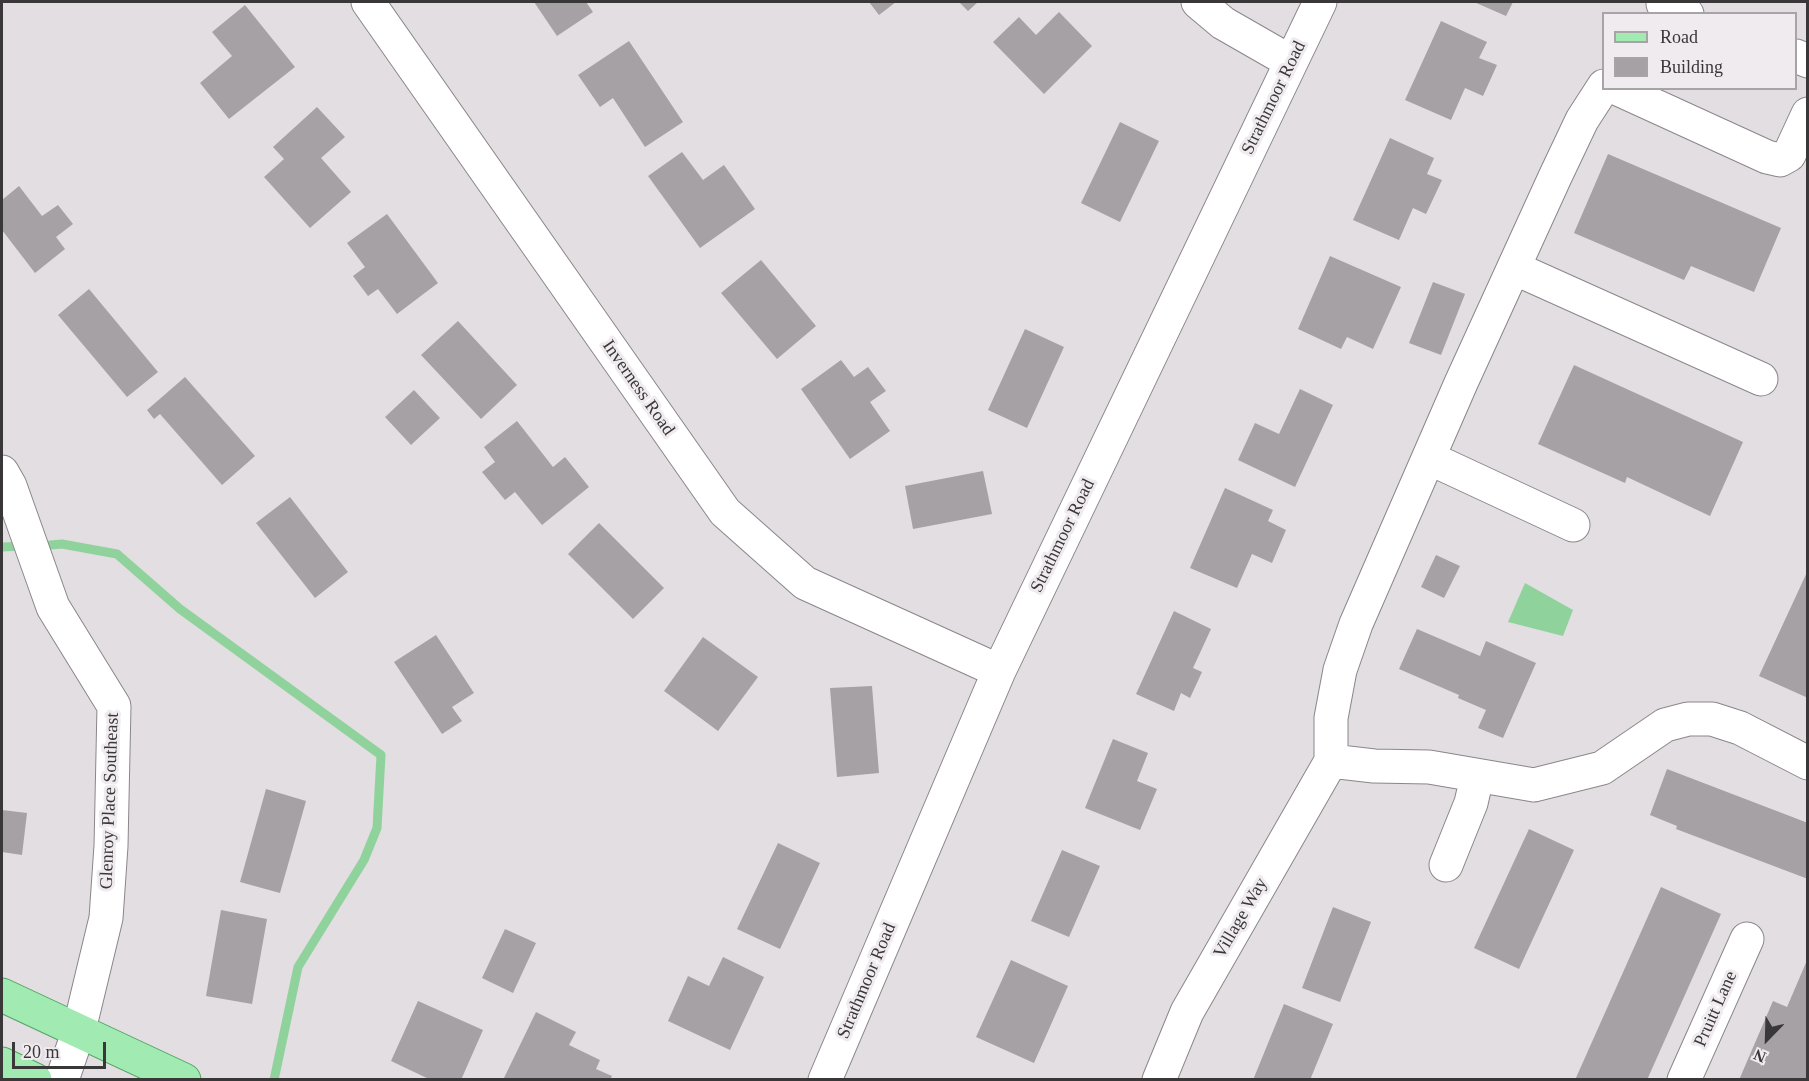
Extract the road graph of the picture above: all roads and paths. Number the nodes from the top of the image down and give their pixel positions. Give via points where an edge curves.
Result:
1 (368, 2) edge
2 (1198, 2) edge
3 (1320, 2) edge
4 (1291, 62) junction
5 (1602, 89) edge
6 (1620, 90) edge
7 (1808, 114) edge
8 (1514, 268) junction
9 (1761, 379) dead end
10 (1429, 458) junction
11 (2, 472) edge
12 (1573, 525) dead end
13 (999, 671) junction
14 (1331, 760) junction
15 (1808, 763) edge
16 (1477, 777) junction
17 (1446, 865) dead end
18 (1747, 939) dead end
19 (2, 995) edge
20 (79, 1030) junction
21 (2, 1064) edge
22 (35, 1080) edge
23 (62, 1080) edge
24 (184, 1080) edge
25 (825, 1080) edge
26 (1159, 1080) edge
27 (1684, 1080) edge

1 - 13 street, Inverness Road via 724,512 805,582
2 - 4 street via 1223,23
3 - 4 street, Strathmoor Road
4 - 13 street, Strathmoor Road
5 - 8 street via 1582,120
6 - 7 street via 1780,160 1789,155
8 - 9 street
8 - 10 street
10 - 12 street
10 - 14 street via 1356,624 1340,670 1330,718
11 - 20 street, Glenroy Place Southeast via 52,607 114,706 106,918
13 - 25 street, Strathmoor Road
14 - 16 street via 1430,767
14 - 26 street, Village Way via 1187,1012
15 - 16 street via 1740,728 1712,718 1688,719 1665,725 1602,768 1534,785
16 - 17 street via 1472,803
18 - 27 street, Pruitt Lane
19 - 20 main road
20 - 23 street, Glenroy Place Southeast
20 - 24 main road
21 - 22 main road

